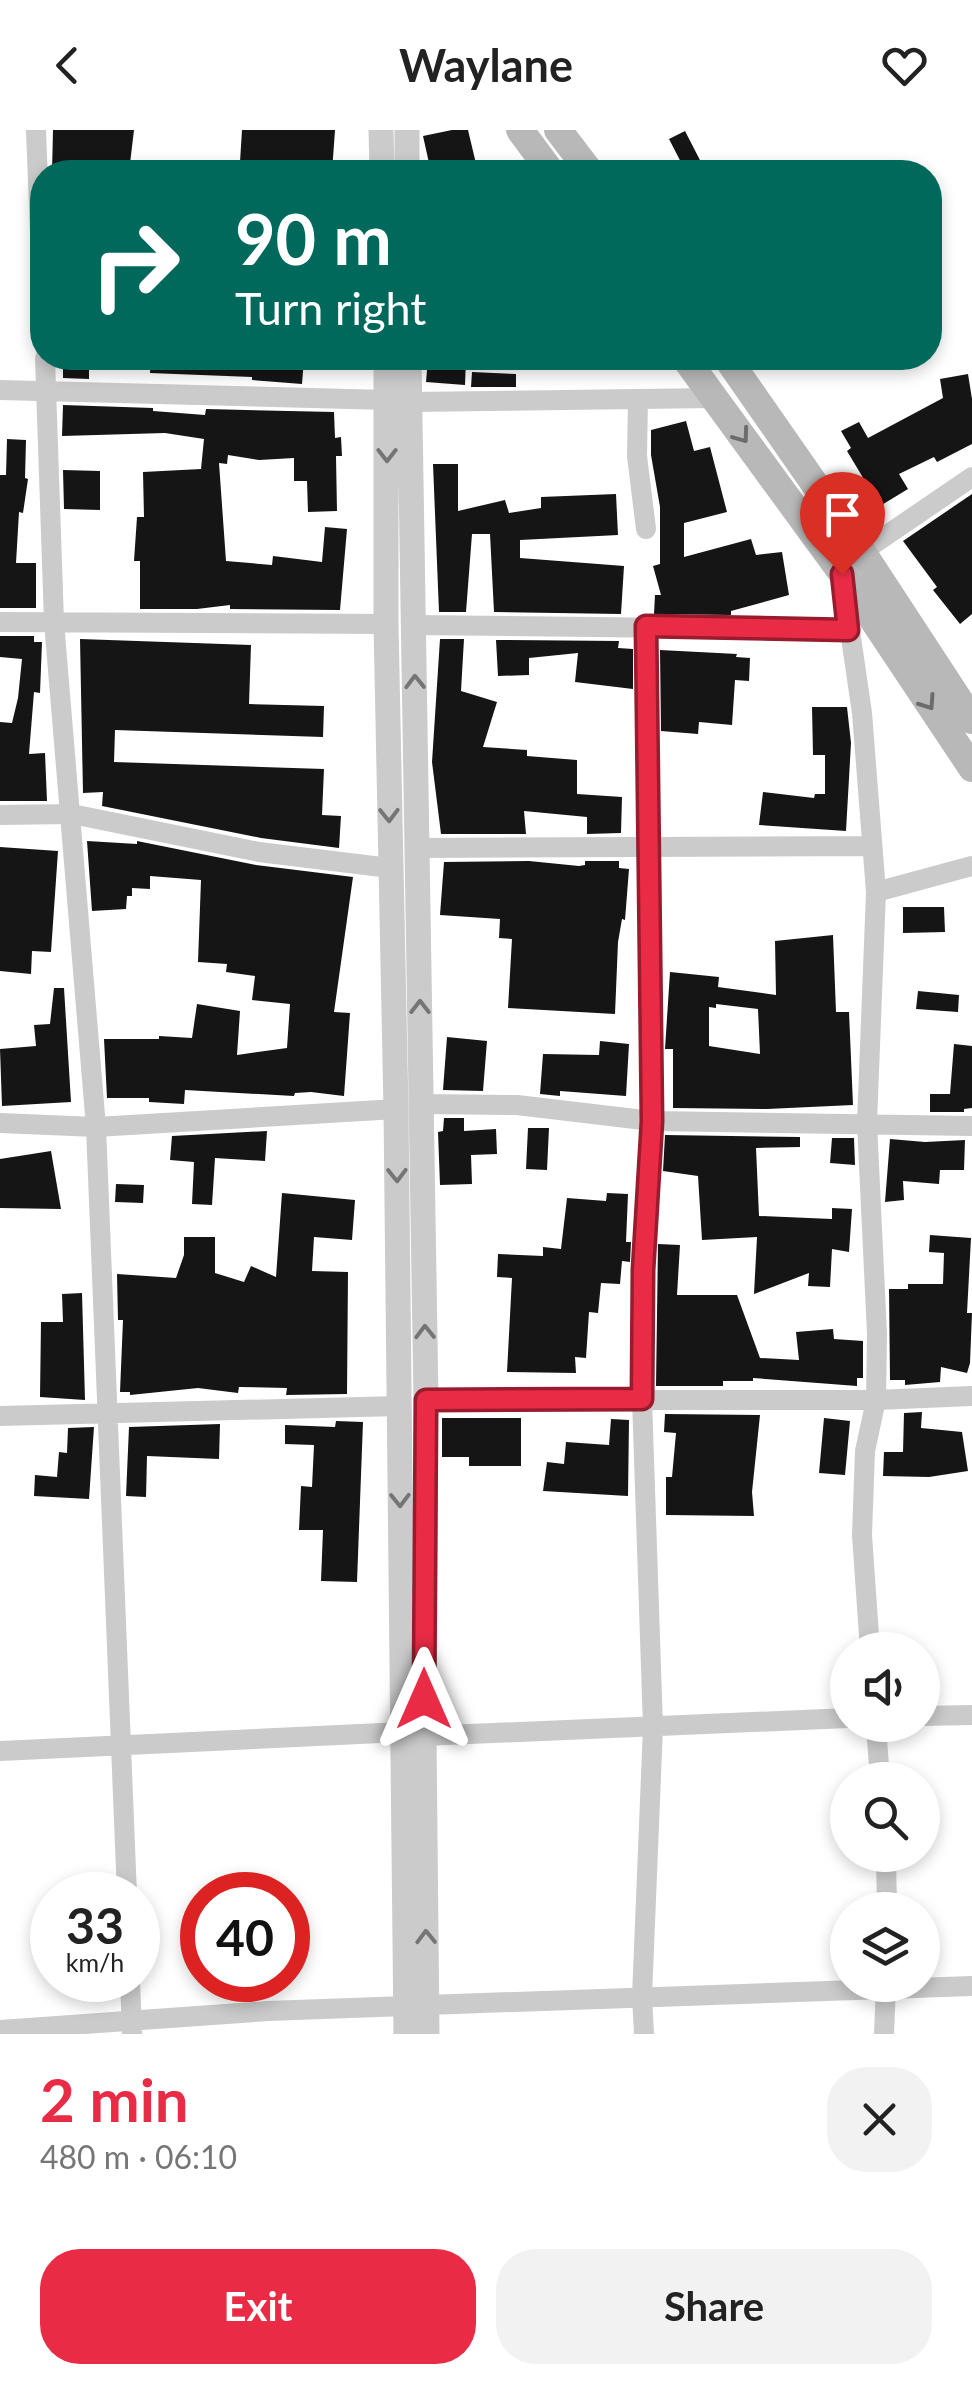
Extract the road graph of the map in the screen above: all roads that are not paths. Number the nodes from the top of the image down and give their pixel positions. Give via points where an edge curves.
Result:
1 (36, 130) edge
2 (381, 130) edge
3 (408, 130) edge
4 (520, 130) edge
5 (558, 130) edge
6 (37, 160) edge
7 (382, 160) edge
8 (407, 160) edge
9 (542, 160) edge
10 (581, 160) edge
11 (45, 370) edge
12 (389, 370) edge
13 (406, 370) edge
14 (694, 370) edge
15 (736, 370) edge
16 (0, 390) edge
17 (46, 390) junction
18 (714, 398) junction
19 (638, 399) junction
20 (398, 401) junction
21 (972, 477) edge
22 (646, 529) dead end
23 (862, 552) junction
24 (842, 574) junction
25 (0, 622) edge
26 (54, 622) junction
27 (386, 624) junction
28 (413, 625) junction
29 (646, 626) junction
30 (848, 630) junction
31 (972, 720) edge
32 (972, 768) edge
33 (72, 814) junction
34 (0, 815) edge
35 (871, 846) junction
36 (419, 848) junction
37 (651, 849) junction
38 (972, 866) edge
39 (390, 868) junction
40 (876, 892) junction
41 (408, 1106) junction
42 (652, 1121) junction
43 (0, 1123) edge
44 (868, 1123) junction
45 (96, 1126) junction
46 (972, 1126) edge
47 (972, 1396) edge
48 (642, 1399) junction
49 (426, 1400) junction
50 (876, 1400) junction
51 (399, 1406) junction
52 (110, 1411) junction
53 (0, 1416) edge
54 (869, 1632) edge
55 (940, 1716) edge
56 (972, 1716) edge
57 (830, 1719) edge
58 (653, 1727) junction
59 (413, 1734) junction
60 (123, 1745) junction
61 (0, 1751) edge
62 (126, 1872) edge
63 (940, 1986) edge
64 (972, 1986) edge
65 (830, 1989) edge
66 (642, 1997) junction
67 (131, 2002) edge
68 (885, 2002) edge
69 (416, 2006) junction
70 (132, 2028) edge
71 (0, 2030) edge
72 (406, 2034) edge
73 (427, 2034) edge
74 (644, 2034) edge
75 (884, 2034) edge

1 - 6 street
2 - 7 street
3 - 8 street
4 - 9 main road
5 - 10 main road
11 - 17 street
12 - 20 street
13 - 20 street
14 - 18 main road
15 - 23 main road
16 - 17 street
17 - 20 street
17 - 26 street
18 - 19 street
18 -> 24 main road
19 - 20 street
19 - 22 street
20 -> 27 street
20 - 28 street
21 - 23 street
23 - 31 main road
24 - 30 street
24 -> 32 main road
25 - 26 street
26 - 27 street
26 - 33 street
27 -> 39 street
28 - 29 street
36 -> 28 street
29 - 30 street
29 - 37 street
30 - 35 street via 862,713
33 - 34 street
33 - 39 street via 259,852
33 - 45 street
35 - 37 street
35 - 40 street
36 - 37 street
41 -> 36 street
37 - 42 street
38 - 40 street
39 - 41 street
40 - 44 street
41 - 42 street via 517,1105
41 - 45 street
49 -> 41 street
41 -> 51 street
42 - 44 street
42 - 48 street
43 - 45 street
44 - 46 street
44 - 50 street
45 - 52 street
47 - 50 street
48 - 49 street
48 - 50 street
48 - 58 street
49 - 59 street
50 - 54 street via 865,1452 862,1536
51 - 52 street
51 -> 59 street
52 - 53 street
52 - 60 street
55 - 56 street
57 - 58 street
58 - 59 street
58 - 66 street
59 - 60 street
59 - 69 street
60 - 61 street
60 - 62 street
63 - 64 street
65 - 66 street
66 - 69 street
66 - 74 street
67 - 70 street
68 - 75 street
69 - 70 street
69 - 72 street
69 - 73 street
70 - 71 street

